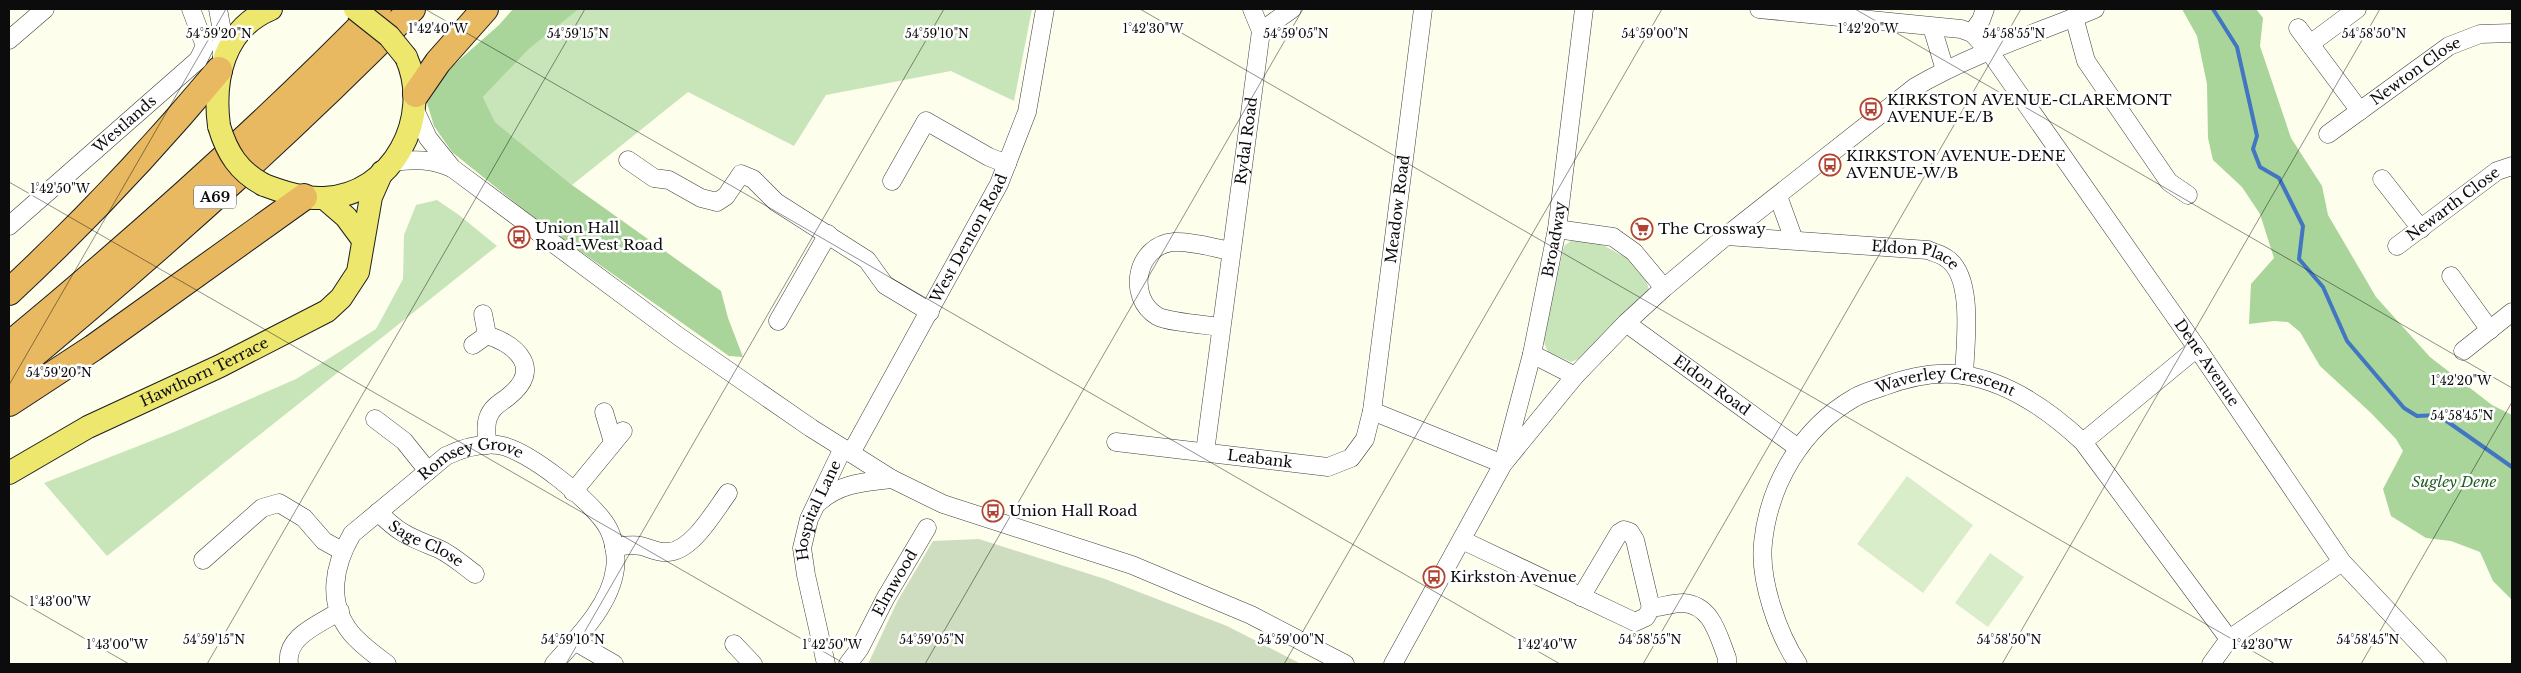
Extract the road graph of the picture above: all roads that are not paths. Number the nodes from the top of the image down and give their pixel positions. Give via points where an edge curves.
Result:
1 (45, 9) edge
2 (191, 9) edge
3 (271, 9) edge
4 (355, 9) edge
5 (378, 9) edge
6 (412, 9) edge
7 (485, 9) edge
8 (1045, 9) edge
9 (1252, 9) edge
10 (1292, 9) edge
11 (1423, 9) edge
12 (1584, 9) edge
13 (1759, 9) edge
14 (1985, 9) edge
15 (2095, 9) edge
16 (2357, 9) edge
17 (220, 11) edge
18 (2074, 17) junction
19 (1932, 26) junction
20 (2298, 28) dead end
21 (1261, 31) junction
22 (1972, 33) junction
23 (2512, 33) edge
24 (9, 40) edge
25 (2310, 44) junction
26 (1989, 50) junction
27 (221, 66) junction
28 (1945, 70) junction
29 (415, 102) junction
30 (2360, 111) junction
31 (2328, 134) dead end
32 (628, 160) dead end
33 (1007, 164) junction
34 (2512, 166) edge
35 (387, 167) junction
36 (452, 168) junction
37 (2382, 180) dead end
38 (892, 181) dead end
39 (2188, 195) dead end
40 (1778, 196) junction
41 (314, 197) junction
42 (9, 226) edge
43 (2420, 228) junction
44 (1557, 229) junction
45 (828, 234) junction
46 (1726, 236) junction
47 (363, 240) junction
48 (1794, 240) junction
49 (2397, 246) dead end
50 (1231, 251) junction
51 (2451, 276) dead end
52 (1664, 288) junction
53 (9, 292) edge
54 (930, 312) junction
55 (2512, 312) edge
56 (483, 314) dead end
57 (778, 321) dead end
58 (1626, 323) junction
59 (1221, 328) junction
60 (2490, 330) junction
61 (487, 335) junction
62 (9, 345) edge
63 (473, 345) dead end
64 (2197, 348) junction
65 (2463, 351) dead end
66 (1532, 354) junction
67 (9, 375) edge
68 (1964, 375) junction
69 (1575, 376) junction
70 (9, 403) edge
71 (1372, 411) junction
72 (604, 412) dead end
73 (375, 419) dead end
74 (1116, 442) dead end
75 (2083, 442) junction
76 (487, 445) junction
77 (1798, 448) junction
78 (847, 450) junction
79 (1205, 452) junction
80 (1504, 464) junction
81 (428, 471) junction
82 (9, 474) edge
83 (892, 479) junction
84 (573, 492) junction
85 (728, 493) dead end
86 (815, 505) junction
87 (378, 512) junction
88 (927, 528) dead end
89 (1462, 540) junction
90 (614, 546) junction
91 (342, 551) junction
92 (203, 560) dead end
93 (2342, 562) junction
94 (475, 574) dead end
95 (1581, 597) junction
96 (1651, 608) junction
97 (340, 612) junction
98 (2229, 639) junction
99 (574, 641) junction
100 (734, 644) dead end
101 (290, 664) edge
102 (387, 664) edge
103 (554, 664) edge
104 (614, 664) edge
105 (753, 664) edge
106 (826, 664) edge
107 (848, 664) edge
108 (1345, 664) edge
109 (1393, 664) edge
110 (1727, 664) edge
111 (1798, 664) edge
112 (2211, 664) edge
113 (2438, 664) edge

1 - 24 street
2 - 42 street, Westlands via 205,46 198,60
3 - 27 main road via 244,29
4 - 29 main road, bridge via 389,36 406,57 414,79
5 - 62 highway, A69 via 187,191
6 - 67 highway, A69 via 203,208
7 - 29 highway via 438,62
8 - 33 street, West Denton Road via 1028,112
9 - 21 street
10 - 21 street
11 - 71 street, Meadow Road
12 - 44 street, Broadway
13 - 19 street
14 - 22 street
15 - 18 street
16 - 25 street
17 - 27 street
18 - 26 street
18 - 39 street via 2086,60 2169,182
19 - 22 street
19 - 28 street
20 - 25 street
21 - 50 street, Rydal Road
22 - 26 street, Dene Avenue
23 - 30 street, Newton Close via 2480,34 2449,46
25 - 30 street
26 - 28 street
26 - 64 street, Dene Avenue
27 - 41 main road, bridge via 216,88 220,126 232,159 247,175 264,185
27 - 53 highway via 188,107 63,242
28 - 40 street via 1915,87
29 - 35 main road via 408,138
29 - 36 street via 428,138
30 - 31 street, Newton Close
32 - 45 street via 654,178 669,180 700,198 717,202 726,196 741,174 753,179 776,202
33 - 38 street via 926,122
33 - 54 street, West Denton Road
34 - 43 street, Newarth Close via 2497,171
35 - 36 street via 420,160
35 - 41 main road via 356,189
35 - 47 main road, Hawthorn Terrace via 371,197
36 - 78 street via 678,336
37 - 43 street
40 - 46 street
40 - 48 street
41 - 47 main road via 346,217
41 - 70 highway
43 - 49 street, Newarth Close
44 - 52 street via 1613,237 1634,252
44 - 66 street, Broadway
45 - 54 street via 867,260 885,285
45 - 57 street
46 - 48 street, Eldon Place
46 - 52 street
47 - 82 main road, Hawthorn Terrace via 358,272 342,298 327,311 220,366 88,426
48 - 68 street, Eldon Place via 1928,250 1947,258 1959,273 1966,300
50 - 59 street, Rydal Road
50 - 59 street via 1174,242 1155,247 1143,261 1138,290 1144,306 1159,317
51 - 60 street
52 - 58 street
54 - 78 street, West Denton Road
55 - 60 street
56 - 61 street
58 - 69 street
58 - 77 street, Eldon Road
59 - 79 street, Rydal Road
60 - 65 street
61 - 63 street
61 - 76 street via 519,351 524,362 517,387 500,401 488,418
64 - 75 street
64 - 93 street, Dene Avenue
66 - 69 street
66 - 80 street, Broadway
68 - 75 street, Waverley Crescent via 2032,399
68 - 77 street, Waverley Crescent via 1910,377 1854,397 1825,419
69 - 80 street
71 - 79 street, Leabank via 1366,439 1351,458 1328,467
71 - 80 street
72 - 84 street via 618,436
73 - 81 street via 404,441
74 - 79 street, Leabank
75 - 98 street, Waverley Crescent
76 - 81 street, Romsey Grove via 462,449 446,456
76 - 84 street, Romsey Grove via 514,449 527,455
77 - 111 street, Waverley Crescent via 1775,489 1762,544 1765,580 1774,612 1786,645
78 - 83 street
78 - 86 street, Hospital Lane
80 - 89 street
81 - 87 street, Romsey Grove
83 - 86 street via 848,484 828,493
83 - 108 street via 943,504 1132,564 1251,616
84 - 90 street, Romsey Grove via 598,514
85 - 90 street via 691,541 681,549 668,552 635,545
86 - 106 street, Hospital Lane via 802,548
87 - 91 street, Romsey Grove via 352,534
87 - 94 street, Sage Close via 394,528 420,543 439,549
88 - 107 street, Elmwood
89 - 95 street
89 - 109 street
90 - 99 street, Romsey Grove via 612,584 604,602
91 - 92 street via 324,541 304,518 279,502 262,508
91 - 97 street, Romsey Grove via 335,586
93 - 98 street
93 - 113 street, Dene Avenue
95 - 96 street via 1635,622 1646,617
95 - 96 street via 1619,533 1624,530 1630,532 1635,540
96 - 110 street via 1682,603 1699,608 1712,619
97 - 101 street via 293,642 289,652
97 - 102 street, Romsey Grove via 350,632
98 - 112 street
99 - 103 street, Romsey Grove
99 - 104 street
100 - 105 street

